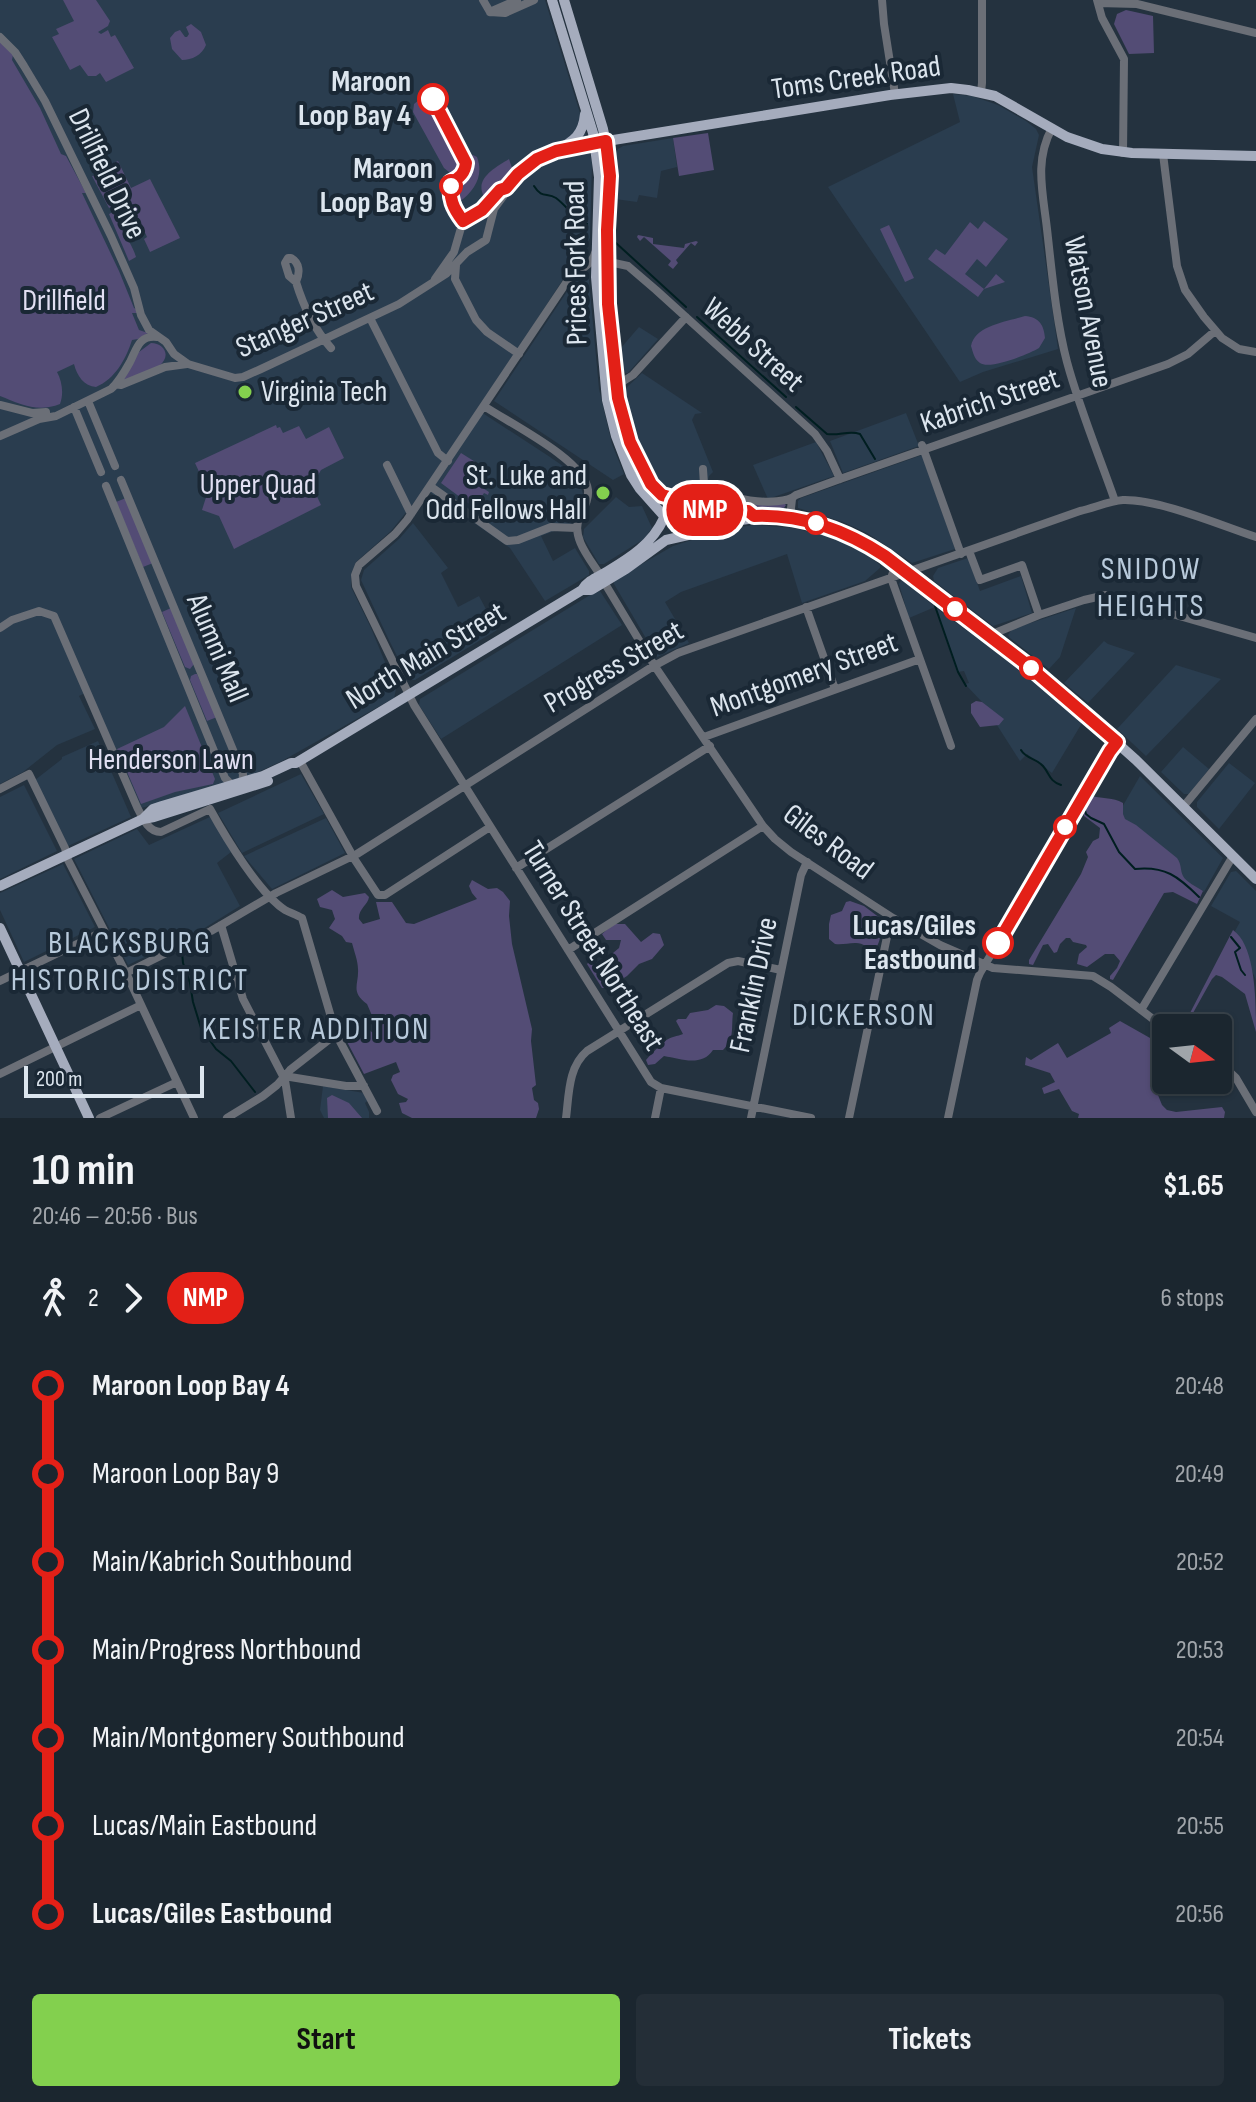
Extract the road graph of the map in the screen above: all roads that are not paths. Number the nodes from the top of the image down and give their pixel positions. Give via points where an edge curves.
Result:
1 (483, 0) edge
2 (517, 0) edge
3 (534, 0) edge
4 (552, 0) edge
5 (564, 0) edge
6 (882, 0) edge
7 (982, 0) edge
8 (1098, 1) edge
9 (490, 12) junction
10 (1256, 33) edge
11 (0, 37) edge
12 (981, 92) junction
13 (895, 94) junction
14 (584, 104) junction
15 (1052, 128) junction
16 (600, 142) junction
17 (556, 151) junction
18 (1123, 153) junction
19 (1163, 154) junction
20 (1256, 156) edge
21 (506, 188) junction
22 (473, 216) junction
23 (489, 232) junction
24 (459, 234) junction
25 (475, 247) junction
26 (596, 249) junction
27 (607, 256) junction
28 (617, 264) junction
29 (585, 267) junction
30 (607, 276) junction
31 (451, 277) junction
32 (435, 280) junction
33 (296, 282) dead end
34 (596, 283) junction
35 (686, 317) junction
36 (370, 318) junction
37 (1215, 331) junction
38 (158, 338) junction
39 (324, 340) junction
40 (331, 348) dead end
41 (170, 350) junction
42 (1256, 352) edge
43 (519, 354) junction
44 (188, 364) junction
45 (165, 367) junction
46 (610, 382) junction
47 (117, 384) junction
48 (1078, 395) junction
49 (88, 401) junction
50 (0, 405) edge
51 (484, 406) junction
52 (69, 409) junction
53 (0, 436) edge
54 (923, 447) junction
55 (448, 461) junction
56 (387, 465) dead end
57 (115, 466) dead end
58 (703, 469) dead end
59 (101, 472) dead end
60 (840, 479) junction
61 (430, 486) junction
62 (792, 499) junction
63 (1115, 501) junction
64 (688, 503) junction
65 (411, 514) junction
66 (754, 516) junction
67 (664, 517) junction
68 (790, 518) junction
69 (576, 528) junction
70 (693, 531) junction
71 (682, 536) junction
72 (1256, 537) edge
73 (965, 552) junction
74 (896, 564) junction
75 (906, 573) junction
76 (891, 578) junction
77 (602, 579) junction
78 (806, 607) junction
79 (1039, 615) junction
80 (4, 626) edge
81 (990, 635) junction
82 (1256, 638) edge
83 (920, 659) junction
84 (654, 665) junction
85 (198, 668) junction
86 (183, 675) junction
87 (835, 689) junction
88 (409, 695) junction
89 (1256, 719) edge
90 (223, 725) junction
91 (206, 732) junction
92 (704, 737) junction
93 (1117, 742) junction
94 (710, 746) junction
95 (951, 746) dead end
96 (236, 755) junction
97 (218, 762) junction
98 (297, 762) junction
99 (464, 785) junction
100 (239, 786) junction
101 (0, 789) edge
102 (1183, 807) junction
103 (143, 819) junction
104 (763, 826) junction
105 (490, 827) junction
106 (67, 855) junction
107 (353, 856) junction
108 (1233, 856) junction
109 (807, 862) junction
110 (516, 868) junction
111 (1256, 879) edge
112 (0, 886) edge
113 (270, 896) junction
114 (893, 918) junction
115 (221, 925) junction
116 (0, 928) edge
117 (104, 931) junction
118 (568, 950) junction
119 (985, 965) junction
120 (781, 970) junction
121 (20, 971) junction
122 (126, 973) junction
123 (0, 981) edge
124 (141, 1005) junction
125 (1141, 1010) junction
126 (1152, 1018) edge
127 (619, 1032) junction
128 (336, 1034) junction
129 (56, 1047) junction
130 (0, 1074) edge
131 (1232, 1074) edge
132 (284, 1076) junction
133 (177, 1082) junction
134 (364, 1086) junction
135 (661, 1088) junction
136 (753, 1106) junction
137 (377, 1111) dead end
138 (1256, 1112) edge
139 (89, 1118) edge
140 (100, 1118) edge
141 (194, 1118) edge
142 (227, 1118) edge
143 (291, 1118) edge
144 (566, 1118) edge
145 (655, 1118) edge
146 (751, 1118) edge
147 (811, 1118) edge
148 (849, 1118) edge
149 (948, 1118) edge

1 - 9 street
2 - 9 street
3 - 9 street via 505,13
4 - 14 main road, Prices Fork Road
5 - 16 main road, Prices Fork Road
6 - 13 street
7 - 12 street
8 - 10 street via 1137,4
8 - 18 street via 1124,62
11 - 38 street, Drillfield Drive via 45,101 124,263 143,319
12 - 13 main road, Toms Creek Road via 945,88
12 - 15 main road, Toms Creek Road
13 - 16 main road, Toms Creek Road
14 - 16 main road, Prices Fork Road
14 - 17 main road via 582,130
15 - 18 main road, Toms Creek Road via 1083,144
15 - 48 street, Watson Avenue via 1041,155 1041,180 1061,330
16 - 17 street
16 - 26 main road, Prices Fork Road
16 - 27 main road, Prices Fork Road via 610,176
17 - 21 street via 537,159
18 - 19 main road, Toms Creek Road
19 - 20 main road, Toms Creek Road
19 - 37 street via 1179,276
21 - 22 street
21 - 23 street
22 - 23 street via 487,224
22 - 24 street via 463,221
23 - 25 street
24 - 25 street via 464,244
24 - 32 street, Stanger Street
25 - 31 street, Stanger Street via 456,264
26 - 29 street
26 - 34 main road, Prices Fork Road
27 - 28 street, Webb Street
27 - 30 main road, Prices Fork Road
28 - 30 street
28 - 35 street, Webb Street via 628,266
29 - 34 street
29 - 43 street via 568,280
30 - 46 main road, Prices Fork Road
31 - 32 street, Stanger Street
31 - 43 street via 482,327
32 - 36 street, Stanger Street
33 - 39 street
34 - 46 main road, Prices Fork Road via 602,356
35 - 46 street via 633,375
35 - 60 street, Webb Street via 815,434
36 - 39 street, Stanger Street
36 - 55 street via 438,453
37 - 42 street via 1235,347
37 - 48 street, Kabrich Street via 1180,359
38 - 41 street, Drillfield Drive
38 - 47 street via 140,342
39 - 40 street
39 - 44 street, Stanger Street via 239,378
41 - 44 street, Stanger Street
41 - 45 street
43 - 51 street
44 - 45 street, Stanger Street
45 - 47 street
46 - 64 main road via 633,451 651,484 662,495
46 - 67 main road, Prices Fork Road via 610,417 623,456 640,489
47 - 49 street
48 - 54 street, Kabrich Street
48 - 63 street, Watson Avenue
49 - 52 street
49 - 57 street
50 - 52 street via 32,413
51 - 55 street
51 - 69 street via 567,459 583,476 588,496
52 - 53 street
52 - 59 street
54 - 60 street, Kabrich Street
54 - 73 street
55 - 61 street
56 - 65 street
58 - 62 street via 704,484 711,491 766,502
60 - 62 street, Kabrich Street
61 - 65 street
61 - 69 street via 503,539 551,527
62 - 68 street
63 - 72 street, Progress Street via 1155,504
63 - 73 street, Progress Street
64 - 66 main road via 712,513 748,511
64 - 67 main road via 671,504
64 - 70 main road via 698,516
65 - 88 street, Turner Street Northeast via 355,575
66 - 68 main road
66 - 70 main road
67 - 71 main road via 668,530
67 - 77 main road via 650,541
68 - 74 main road via 844,533
69 - 77 street, Giles Road
70 - 71 main road
71 - 77 main road, North Main Street
73 - 75 street, Progress Street
73 - 79 street via 980,580 1022,565
74 - 75 main road
74 - 76 street
75 - 76 street, Progress Street
75 - 81 main road
76 - 78 street, Progress Street
76 - 83 street
77 - 84 street, Giles Road
77 - 88 main road, North Main Street
78 - 84 street, Progress Street
78 - 87 street
79 - 81 street
79 - 82 street via 1106,595
80 - 103 street via 34,612 56,618
81 - 93 main road
83 - 87 street, Montgomery Street
83 - 95 street
84 - 92 street, Giles Road
84 - 99 street, Progress Street
85 - 86 street
85 - 86 street, Alumni Mall via 122,482 107,488
85 - 90 street, Alumni Mall
86 - 91 street, Alumni Mall
87 - 92 street, Montgomery Street
88 - 98 main road, North Main Street
88 - 99 street, Turner Street Northeast
89 - 102 street
90 - 91 street
90 - 96 street, Alumni Mall
91 - 97 street, Alumni Mall
92 - 94 street, Giles Road
93 - 102 main road
93 - 119 street
94 - 104 street, Giles Road
94 - 110 street, Montgomery Street
96 - 97 street via 228,764
96 - 100 street, Alumni Mall via 243,774
97 - 100 street, Alumni Mall via 226,780
98 - 100 main road, North Main Street via 294,769
98 - 107 street
99 - 105 street, Turner Street Northeast
99 - 107 street, Progress Street
100 - 103 main road, North Main Street
101 - 106 street via 29,774
102 - 108 main road
103 - 106 main road, North Main Street
103 - 113 street via 161,832 210,809
104 - 109 street, Giles Road
104 - 118 street
105 - 107 street via 385,895 375,892
105 - 110 street, Turner Street Northeast
106 - 112 main road, North Main Street
106 - 117 street
107 - 113 street, Progress Street
108 - 111 main road
108 - 125 street
109 - 114 street, Giles Road
109 - 120 street, Franklin Drive
110 - 118 street, Turner Street Northeast
113 - 115 street, Progress Street
113 - 128 street via 303,921
114 - 119 street, Giles Road
114 - 148 street
115 - 122 street, Progress Street
115 - 132 street via 243,999
116 - 121 main road
117 - 121 street
117 - 122 street
118 - 127 street, Turner Street Northeast
119 - 125 street, Giles Road via 1093,976
119 - 149 street via 977,980
120 - 127 street via 728,963
120 - 136 street, Franklin Drive
121 - 123 street
121 - 129 main road
122 - 124 street
124 - 129 street
124 - 133 street
125 - 126 street, Giles Road
127 - 135 street, Turner Street Northeast via 651,1082
127 - 144 street via 576,1063
128 - 132 street
128 - 134 street
129 - 130 street
129 - 139 main road
131 - 138 street
132 - 134 street
132 - 142 street
132 - 143 street
133 - 140 street
133 - 141 street
134 - 137 street
135 - 136 street, Turner Street Northeast
135 - 145 street
136 - 146 street, Franklin Drive
136 - 147 street, Turner Street Northeast

